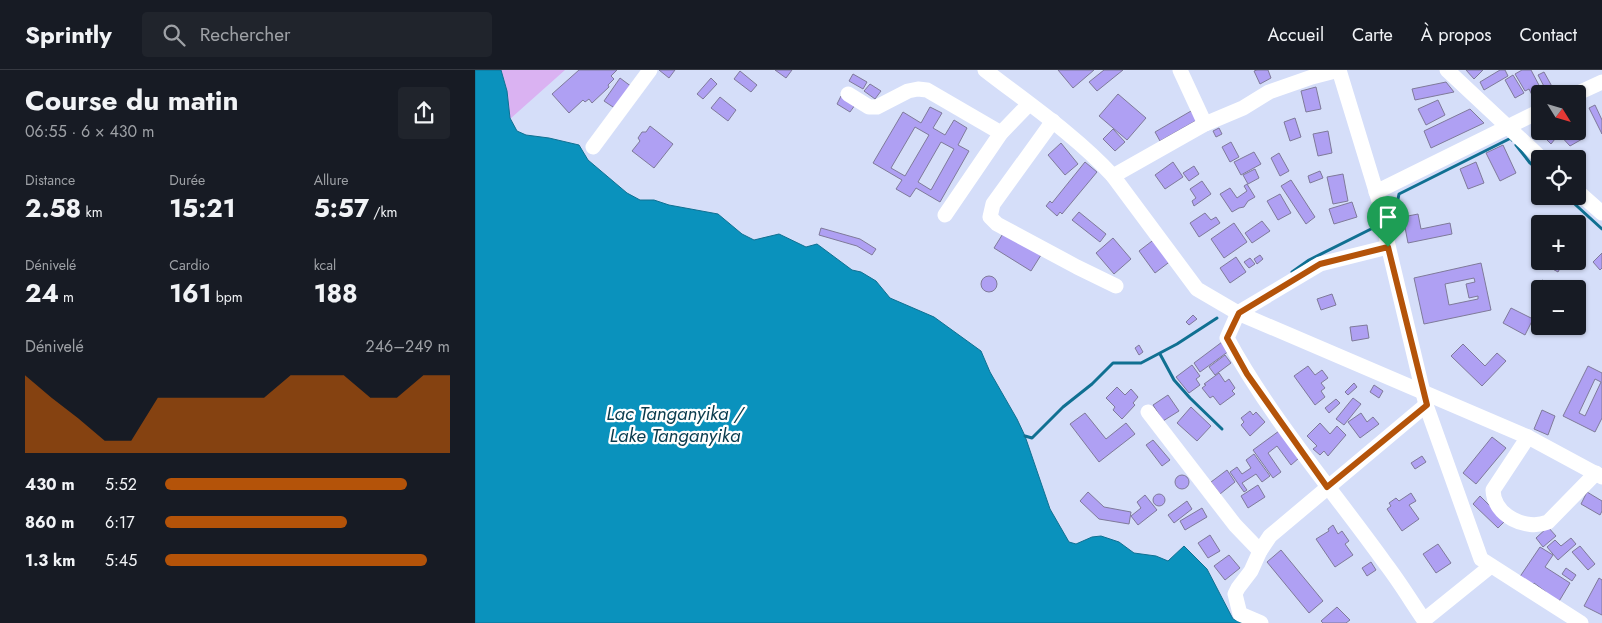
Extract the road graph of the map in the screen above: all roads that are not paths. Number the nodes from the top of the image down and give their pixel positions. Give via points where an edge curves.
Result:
1 (649, 70) edge
2 (985, 70) edge
3 (1180, 70) edge
4 (1339, 70) edge
5 (1447, 70) edge
6 (1602, 82) edge
7 (1586, 90) edge
8 (848, 94) dead end
9 (1029, 104) junction
10 (1531, 115) edge
11 (1053, 121) junction
12 (1205, 124) junction
13 (1507, 126) junction
14 (1001, 132) junction
15 (593, 147) dead end
16 (1532, 150) edge
17 (1113, 176) junction
18 (1376, 192) junction
19 (1586, 199) edge
20 (1602, 213) edge
21 (945, 215) dead end
22 (1387, 244) junction
23 (1117, 286) dead end
24 (1239, 313) junction
25 (1425, 398) junction
26 (1148, 412) dead end
27 (1528, 437) junction
28 (1599, 475) edge
29 (1327, 487) junction
30 (1260, 551) junction
31 (1491, 566) junction
32 (1425, 622) edge
33 (1261, 623) edge
34 (1581, 623) edge

1 - 15 street
2 - 9 street
3 - 12 street
4 - 12 street via 1269,92 1243,108
4 - 18 street
5 - 13 street
6 - 7 street
8 - 14 street via 869,107 877,107 908,91 927,90
9 - 11 street
9 - 14 street
10 - 13 street
11 - 17 street
11 - 23 street via 993,204 990,217 997,224
12 - 17 street
13 - 16 street
13 - 18 street
14 - 21 street
17 - 24 street via 1197,289
18 - 22 street
19 - 20 street
22 - 24 street via 1320,264
22 - 25 street
24 - 25 street
24 - 29 street via 1227,338 1247,374
25 - 27 street
25 - 29 street
25 - 31 street via 1481,559
26 - 30 street via 1235,525
27 - 28 street
27 - 28 street via 1493,490 1498,506 1509,518 1532,525 1548,522
29 - 30 street via 1270,536
29 - 32 street via 1386,564
30 - 33 street via 1235,594 1239,614
31 - 32 street
31 - 34 street

